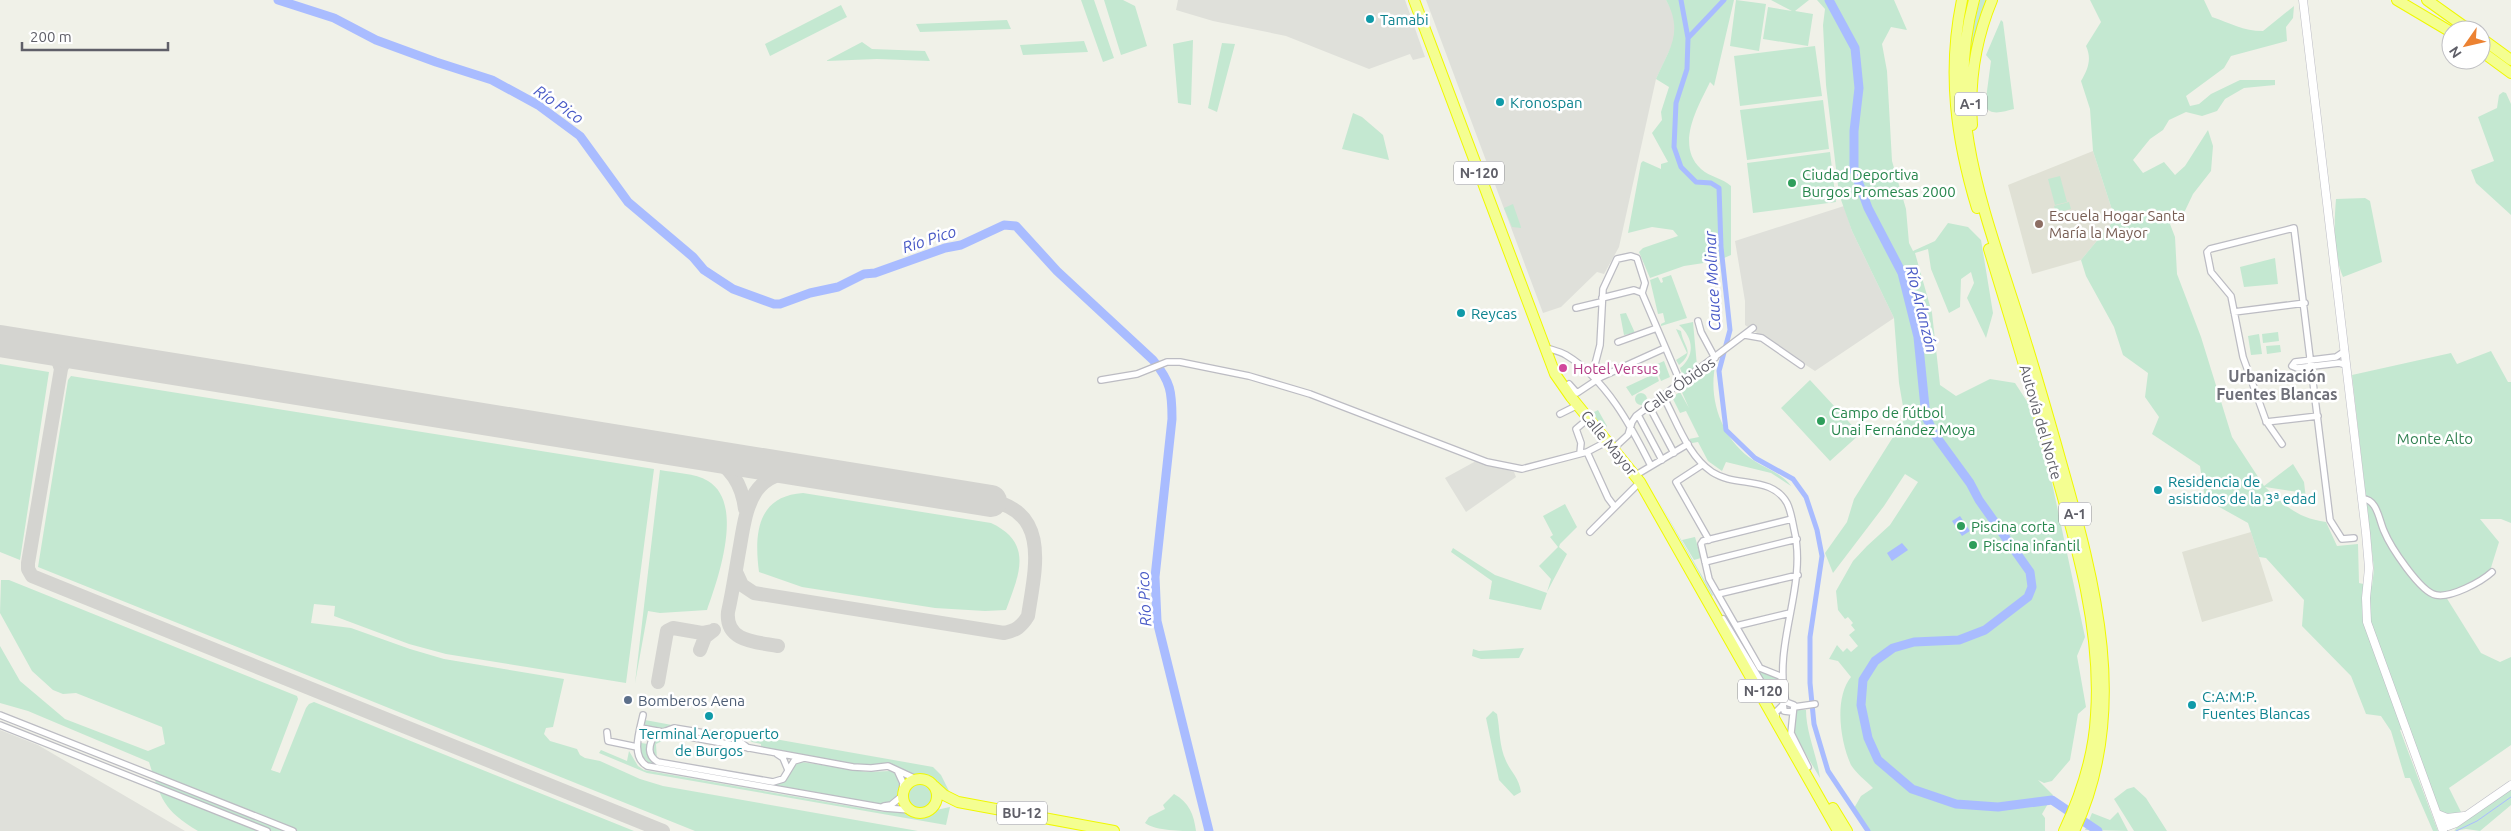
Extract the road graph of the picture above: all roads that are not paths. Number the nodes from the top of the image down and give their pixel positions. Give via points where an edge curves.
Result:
1 (1962, 0) edge
2 (1968, 0) edge
3 (1974, 0) edge
4 (1992, 0) edge
5 (2303, 0) edge
6 (2397, 0) edge
7 (2406, 0) edge
8 (2426, 0) edge
9 (1417, 1) edge
10 (2455, 20) edge
11 (2441, 24) edge
12 (2441, 25) edge
13 (2491, 45) edge
14 (2491, 58) edge
15 (2511, 60) edge
16 (2511, 73) edge
17 (1955, 103) junction
18 (2009, 289) junction
19 (1642, 293) junction
20 (1601, 300) junction
21 (2304, 303) junction
22 (1576, 308) dead end
23 (2234, 312) junction
24 (1698, 321) dead end
25 (1657, 328) junction
26 (1753, 328) dead end
27 (1745, 335) junction
28 (1618, 342) dead end
29 (1544, 347) junction
30 (1665, 348) junction
31 (2345, 351) junction
32 (1718, 356) junction
33 (2312, 363) junction
34 (1801, 365) dead end
35 (2346, 365) junction
36 (1101, 380) dead end
37 (1595, 380) junction
38 (1569, 384) dead end
39 (1681, 384) junction
40 (1663, 396) junction
41 (1578, 405) junction
42 (1649, 406) junction
43 (1560, 414) dead end
44 (1638, 415) junction
45 (2318, 416) junction
46 (1588, 418) junction
47 (2266, 422) junction
48 (1631, 428) junction
49 (1611, 444) junction
50 (1688, 444) junction
51 (2282, 444) dead end
52 (1587, 452) junction
53 (1580, 453) junction
54 (1674, 453) junction
55 (1662, 460) junction
56 (1702, 465) junction
57 (1651, 466) junction
58 (1638, 479) junction
59 (2362, 498) junction
60 (1614, 506) junction
61 (1792, 519) junction
62 (1590, 532) dead end
63 (2354, 538) dead end
64 (1797, 539) junction
65 (1709, 540) junction
66 (1705, 562) junction
67 (2492, 572) dead end
68 (1798, 575) junction
69 (1697, 581) junction
70 (1718, 594) junction
71 (1790, 613) junction
72 (1717, 616) junction
73 (1736, 626) junction
74 (1781, 676) junction
75 (1783, 691) junction
76 (1812, 704) dead end
77 (1781, 706) junction
78 (1793, 709) junction
79 (0, 715) edge
80 (643, 715) dead end
81 (0, 724) edge
82 (641, 728) junction
83 (607, 732) dead end
84 (659, 732) junction
85 (1788, 744) junction
86 (637, 747) junction
87 (776, 753) junction
88 (804, 758) junction
89 (1808, 767) junction
90 (788, 770) junction
91 (896, 770) junction
92 (916, 779) junction
93 (2088, 782) junction
94 (2511, 785) edge
95 (934, 786) junction
96 (902, 794) junction
97 (958, 802) junction
98 (879, 806) junction
99 (910, 810) junction
100 (929, 810) junction
101 (2466, 816) junction
102 (2442, 822) edge
103 (2456, 823) junction
104 (1844, 830) edge
105 (267, 831) edge
106 (293, 831) edge
107 (1114, 831) edge
108 (2060, 831) edge
109 (2064, 831) edge
110 (2074, 831) edge
111 (2077, 831) edge
112 (2450, 831) edge

1 - 17 highway via 1954,46
2 - 17 highway, A-1 via 1958,51
3 - 18 highway via 1963,73 1966,135 1986,217
4 - 18 highway, A-1 via 1976,47 1971,112 1982,188
5 - 31 main road
6 - 12 highway
7 - 11 highway
8 - 10 highway
9 - 29 highway, N-120
13 - 15 highway
14 - 16 highway
17 - 93 highway, Autovía del Norte / A-1 via 1971,188 2042,426 2076,548 2088,607 2097,694
18 - 93 highway, Autovía del Norte / A-1 via 2093,586 2105,689 2102,756
19 - 20 street via 1634,290
19 - 20 street via 1645,281 1637,258 1631,256 1617,259
19 - 25 street
20 - 22 street
20 - 37 street via 1600,345 1593,372
21 - 23 street
21 - 23 street via 2295,228 2208,249 2211,272 2231,296
21 - 33 street
23 - 47 street via 2243,357
24 - 32 street via 1701,332
25 - 28 street
25 - 30 street
26 - 27 street, Calle Óbidos
27 - 32 street, Calle Óbidos
27 - 34 street via 1762,338
29 - 37 street via 1568,356
29 - 41 highway, Calle Mayor / N-120 via 1556,375
30 - 37 street
30 - 39 street
31 - 33 street via 2336,357
31 - 35 main road
32 - 39 street, Calle Óbidos
33 - 35 street
33 - 45 street
35 - 59 main road
36 - 53 street via 1137,374 1167,362 1180,362 1258,378 1327,400 1486,462 1522,469
37 - 38 street via 1577,393
37 - 48 street
39 - 40 street, Calle Óbidos
40 - 42 street, Calle Óbidos
40 - 50 street
41 - 43 street, Calle Mayor
41 - 46 highway, Calle Mayor / N-120
42 - 44 street, Calle Óbidos
42 - 54 street
44 - 48 street, Calle Óbidos
44 - 55 street
45 - 47 street
45 - 63 street via 2330,520 2342,538
46 - 49 highway, Calle Mayor / N-120
46 - 53 street via 1576,429 1581,443
47 - 51 street
48 - 49 street, Calle Óbidos via 1628,435
48 - 57 street
49 - 52 street
49 - 58 highway, Calle Mayor / N-120
50 - 54 street
50 - 56 street
52 - 53 street
52 - 60 street
54 - 55 street
55 - 57 street
56 - 61 street via 1724,478 1774,489 1787,504
56 - 65 street via 1676,482
57 - 58 street
58 - 60 street
58 - 69 highway, N-120
59 - 67 street via 2375,506 2388,540 2432,594 2451,594
59 - 102 main road via 2369,568 2367,622
60 - 62 street
61 - 64 street
61 - 65 street
64 - 66 street
64 - 68 street
65 - 66 street via 1701,542
66 - 70 street
68 - 70 street
68 - 71 street
69 - 72 highway, N-120
69 - 75 street via 1709,595 1765,688 1771,692
70 - 73 street
71 - 73 street
71 - 74 street
72 - 77 highway, N-120
72 - 85 highway, N-120
73 - 74 street via 1761,670
74 - 75 street
75 - 77 street
76 - 78 street
77 - 78 street via 1784,712
77 - 78 street via 1791,702
77 - 85 street via 1776,718
77 - 89 highway, N-120
78 - 89 street via 1791,733
79 - 106 street
80 - 82 street
81 - 105 street
82 - 84 street
82 - 86 street
83 - 86 street via 608,741
84 - 87 street
84 - 90 street via 652,738 649,749 652,758 658,762 773,782 783,780
85 - 104 highway, N-120
86 - 98 street via 638,758 647,766
87 - 88 street
87 - 90 street via 784,758
88 - 90 street via 794,761
88 - 91 street via 865,768 888,766
89 - 104 highway, N-120
91 - 92 street
91 - 96 street via 903,783
92 - 95 highway, BU-12 via 926,780
92 - 96 highway via 907,783
93 - 108 highway
93 - 109 highway, Autovía del Norte / A-1
93 - 110 highway, Autovía del Norte / A-1
93 - 111 highway
94 - 101 main road
95 - 97 highway, BU-12
95 - 100 highway via 936,802
96 - 98 street via 891,805
96 - 99 highway
97 - 100 highway, BU-12
97 - 107 highway, BU-12
98 - 99 street
99 - 100 highway, BU-12 via 920,813
101 - 102 main road
101 - 103 main road
102 - 103 main road via 2448,826
103 - 112 main road

